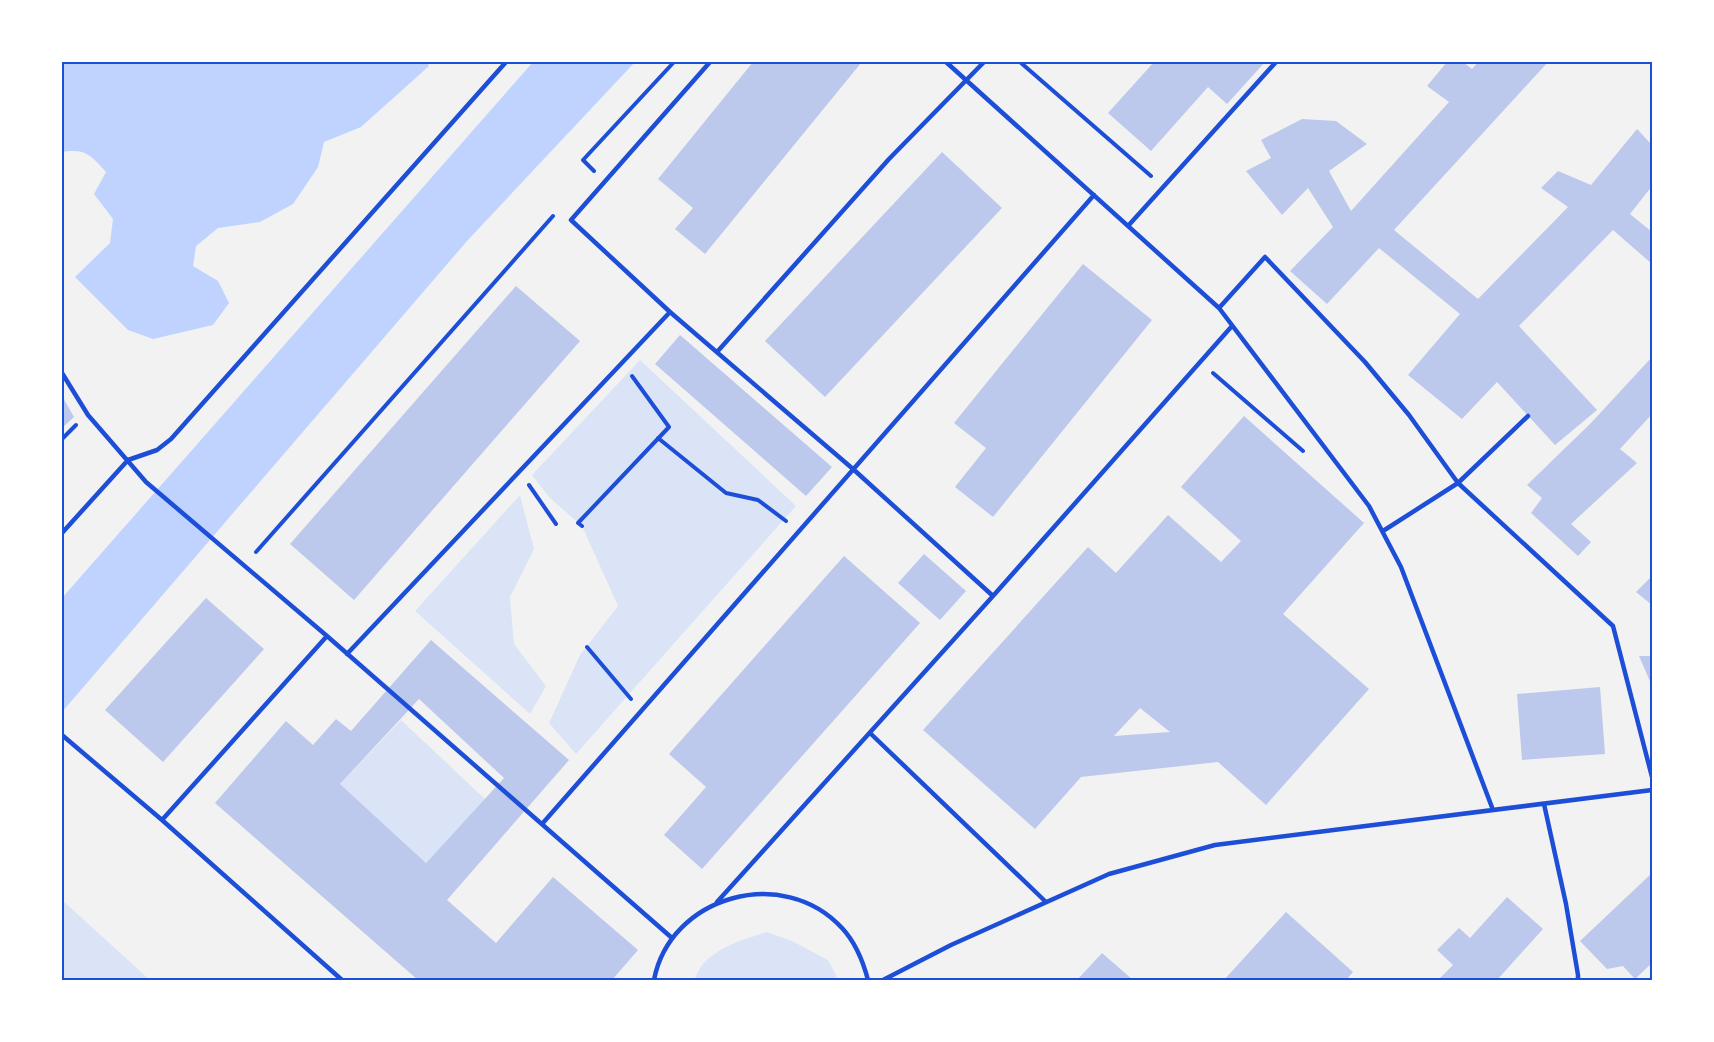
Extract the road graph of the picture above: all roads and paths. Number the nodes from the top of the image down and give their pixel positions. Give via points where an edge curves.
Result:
1 (506, 62) edge
2 (674, 62) edge
3 (710, 62) edge
4 (946, 62) edge
5 (984, 62) edge
6 (1020, 62) edge
7 (1276, 62) edge
8 (966, 80) junction
9 (587, 179) dead end
10 (1163, 187) junction
11 (1094, 195) junction
12 (559, 210) dead end
13 (1128, 226) junction
14 (1219, 308) junction
15 (670, 312) junction
16 (1232, 326) junction
17 (717, 352) junction
18 (1200, 362) junction
19 (622, 363) junction
20 (62, 373) edge
21 (1528, 416) dead end
22 (658, 438) junction
23 (1308, 456) dead end
24 (128, 460) junction
25 (853, 469) junction
26 (519, 471) junction
27 (1458, 483) junction
28 (556, 524) dead end
29 (582, 526) dead end
30 (799, 530) junction
31 (1383, 531) junction
32 (62, 533) edge
33 (244, 565) junction
34 (993, 596) junction
35 (327, 636) junction
36 (587, 647) dead end
37 (346, 654) junction
38 (641, 710) junction
39 (870, 733) junction
40 (62, 735) edge
41 (1653, 777) edge
42 (1653, 790) edge
43 (1544, 804) junction
44 (1493, 810) junction
45 (162, 820) junction
46 (542, 824) junction
47 (717, 902) junction
48 (1046, 902) junction
49 (672, 938) junction
50 (342, 981) edge
51 (654, 981) edge
52 (868, 981) edge
53 (884, 981) edge
54 (1578, 981) edge

1 - 24 lane via 171,439 157,450
2 - 9 path via 583,160 594,171
3 - 15 lane via 571,220
4 - 8 lane
5 - 8 lane
6 - 10 path
7 - 10 lane
8 - 11 lane
8 - 17 lane via 889,159
10 - 13 lane
11 - 13 lane
11 - 25 lane
12 - 33 path
13 - 14 lane
14 - 16 lane
14 - 27 lane via 1265,257 1365,362
15 - 17 lane
15 - 19 lane
16 - 18 lane
16 - 31 lane via 1369,506
17 - 25 lane
18 - 23 path
18 - 34 lane
19 - 22 path via 669,427
19 - 26 lane
20 - 24 lane via 88,415
21 - 27 lane
22 - 29 path via 578,523
22 - 30 path via 726,493 758,500
24 - 32 lane
24 - 33 lane via 146,482
25 - 30 lane
25 - 34 lane
26 - 28 path
26 - 37 lane
27 - 31 lane
27 - 41 lane via 1613,626
30 - 38 lane
31 - 44 lane via 1401,567
33 - 35 lane
34 - 39 lane
35 - 37 lane
35 - 45 lane
36 - 38 path
37 - 46 lane
38 - 46 lane
39 - 47 lane
39 - 48 lane
40 - 45 lane
42 - 43 lane
43 - 44 lane
43 - 54 lane
44 - 48 lane via 1215,845 1109,874
45 - 50 lane
46 - 49 lane
47 - 49 lane via 692,917
47 - 52 lane via 749,894 783,895 815,907 842,927 861,955
48 - 53 lane
49 - 51 lane via 656,967

